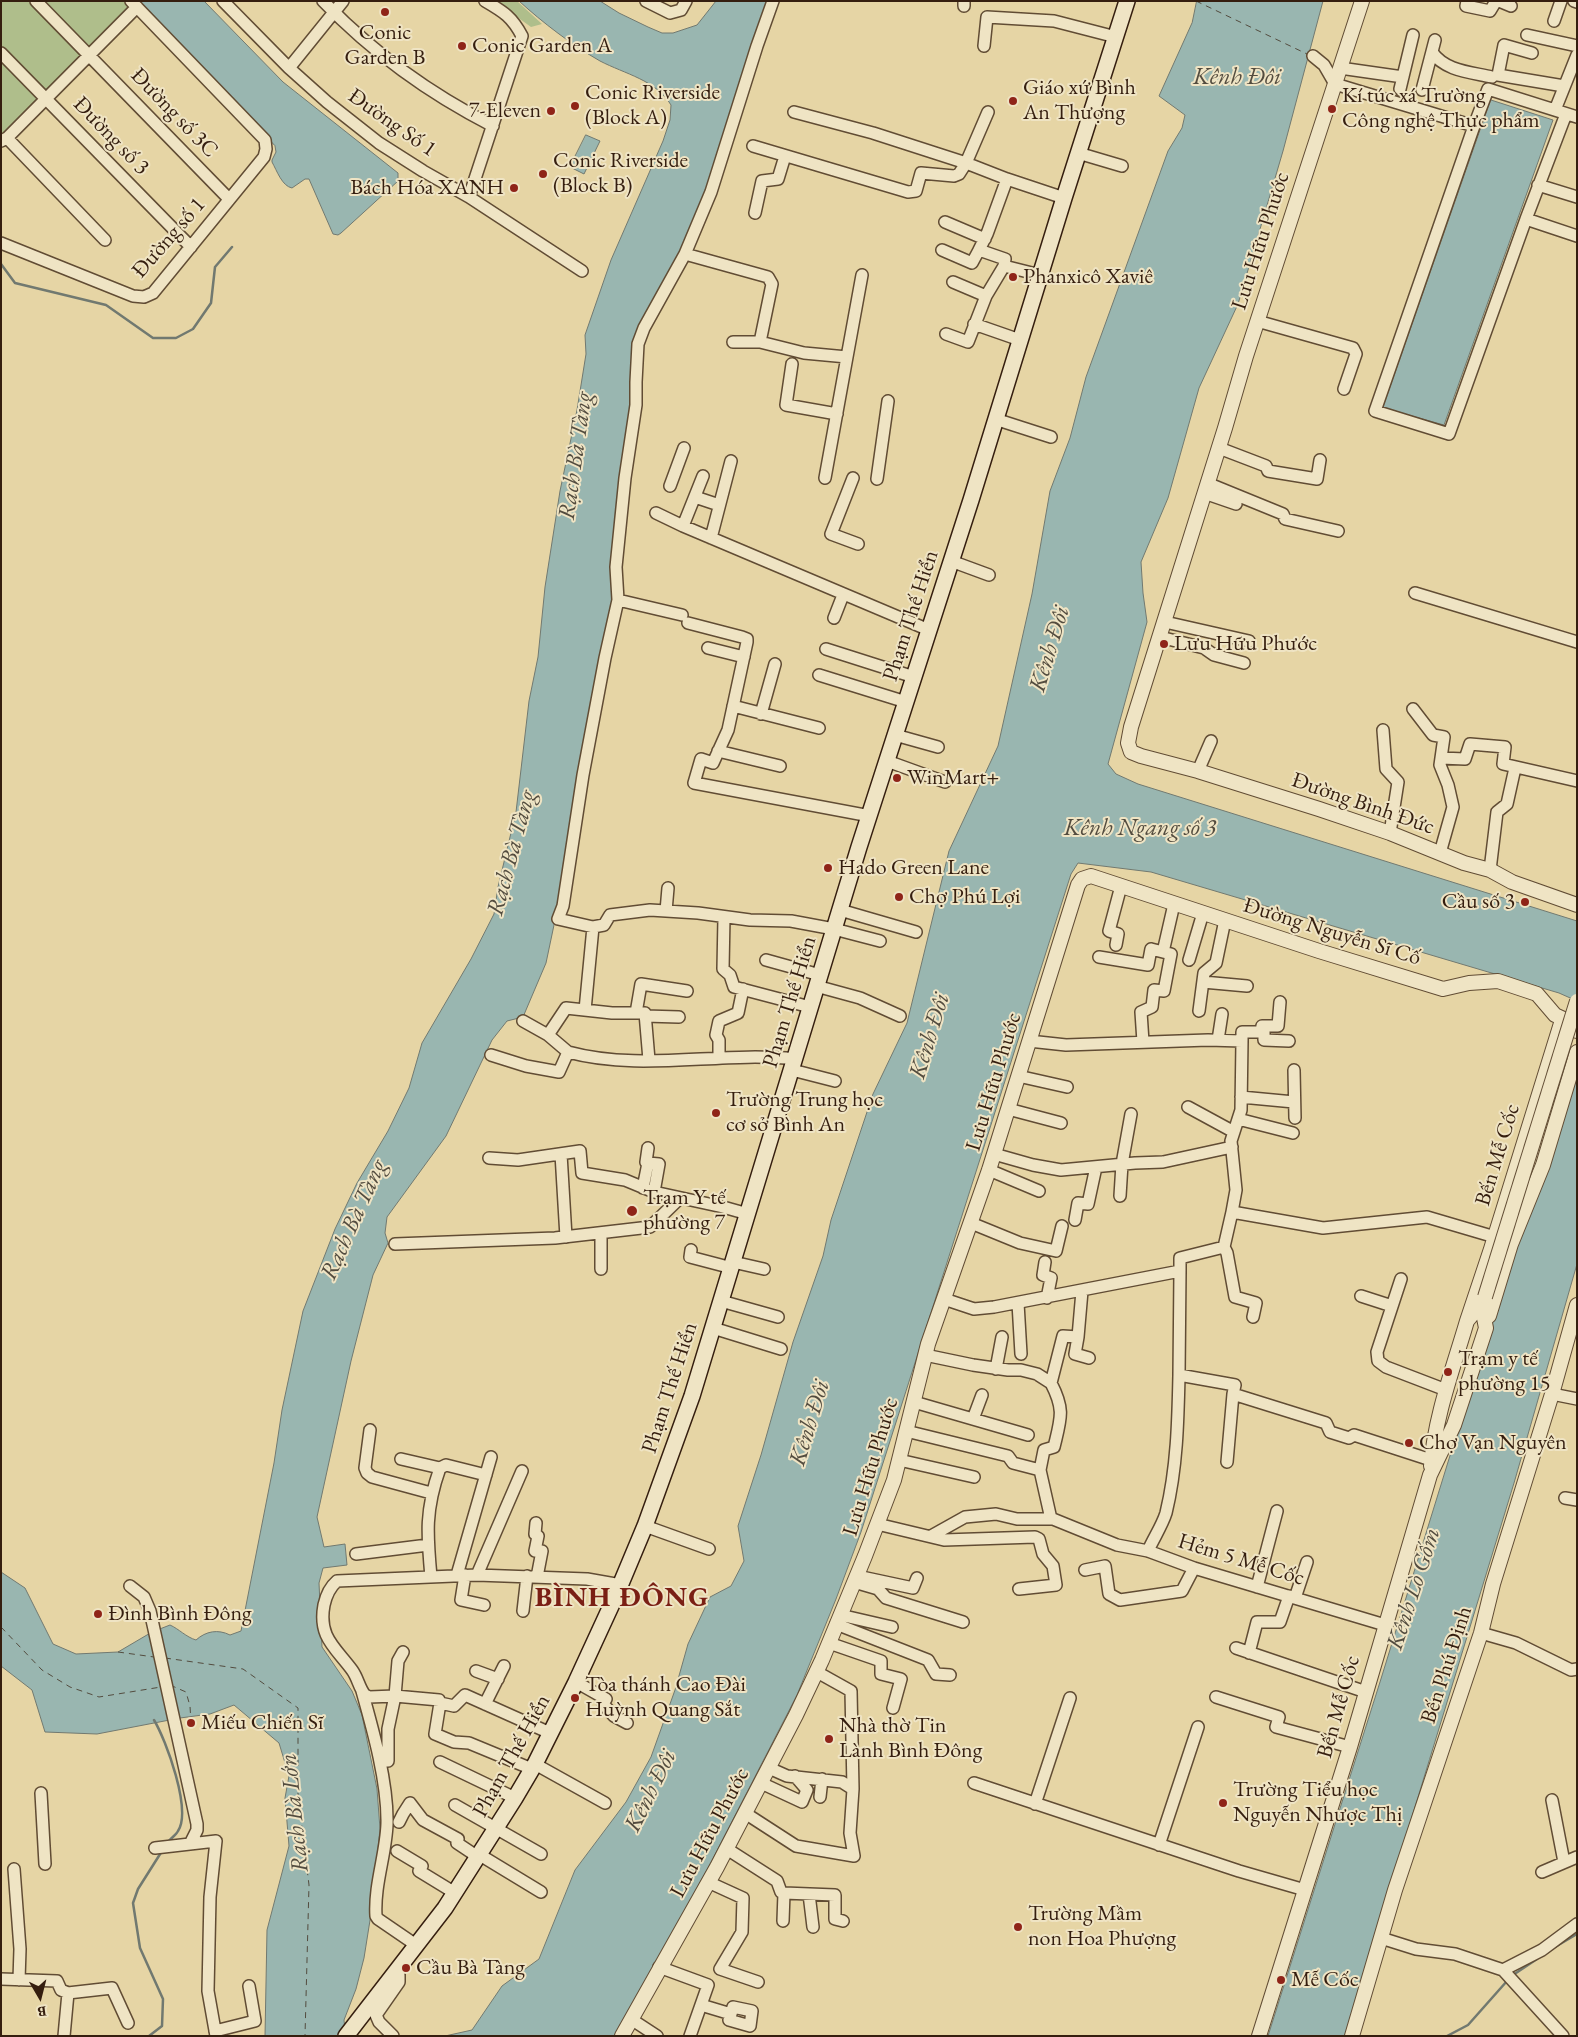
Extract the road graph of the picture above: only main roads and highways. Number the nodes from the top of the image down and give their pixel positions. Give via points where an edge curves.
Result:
1 (1127, 1) edge
2 (346, 2036) edge

1 - 2 main road, Phạm Thế Hiển via 818,980 733,1265 686,1413 645,1526 576,1682 516,1798 455,1893

